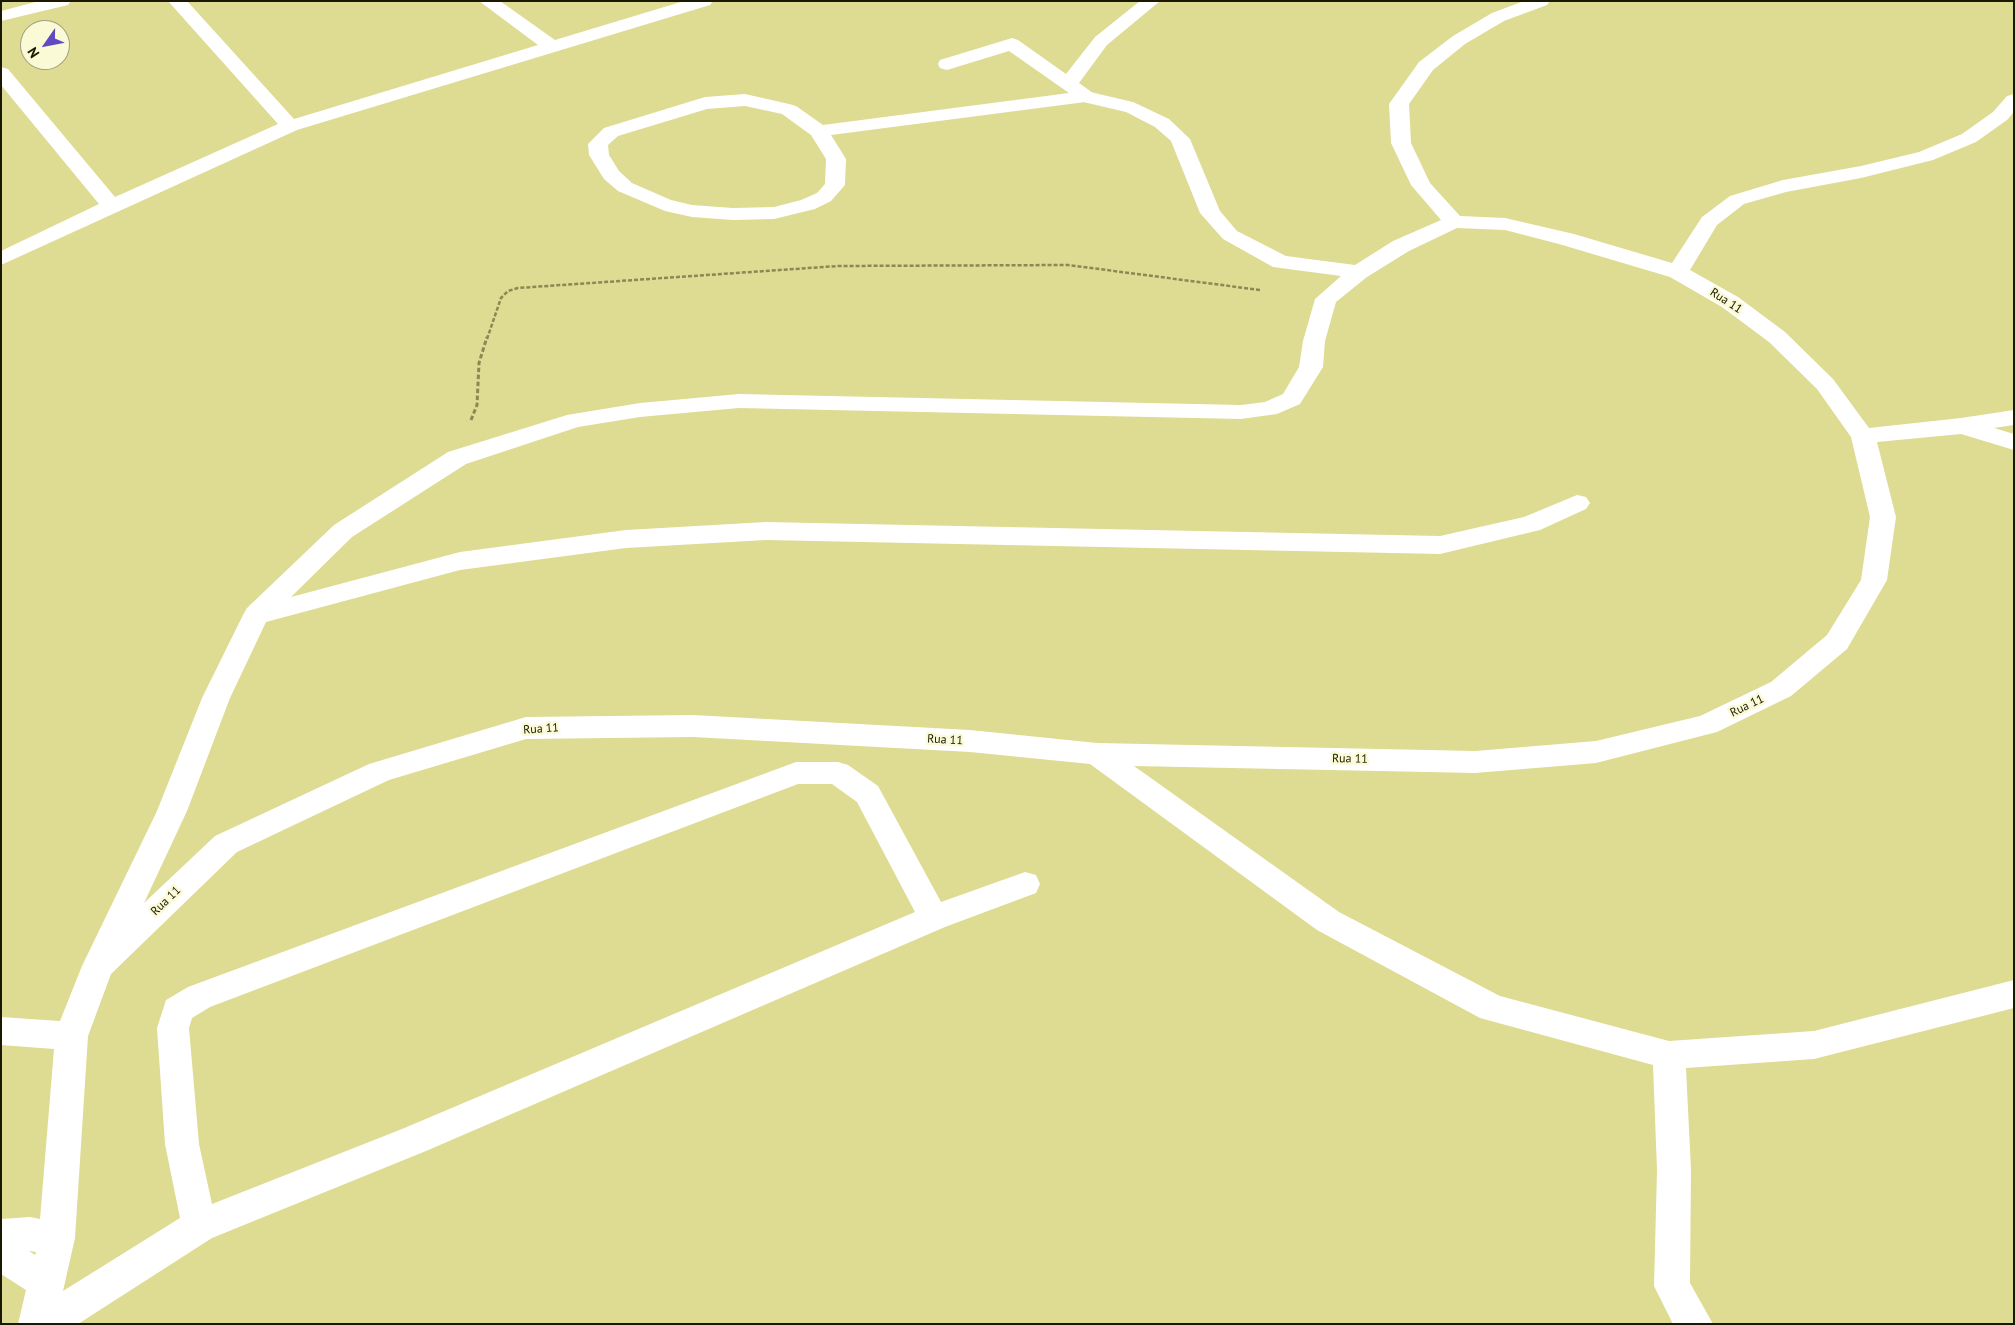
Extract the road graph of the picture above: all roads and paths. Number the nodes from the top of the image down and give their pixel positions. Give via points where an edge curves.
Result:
1 (62, 1) edge
2 (177, 1) edge
3 (488, 1) edge
4 (704, 1) edge
5 (1151, 1) edge
6 (1541, 1) edge
7 (1, 16) edge
8 (552, 46) junction
9 (947, 64) dead end
10 (1, 73) edge
11 (1068, 84) junction
12 (1086, 97) junction
13 (2014, 100) edge
14 (290, 126) junction
15 (819, 131) junction
16 (112, 206) junction
17 (1454, 222) junction
18 (1, 259) edge
19 (1359, 272) junction
20 (1678, 272) junction
21 (1326, 299) junction
22 (2014, 417) edge
23 (1961, 426) junction
24 (1863, 436) junction
25 (2014, 442) edge
26 (457, 458) junction
27 (1577, 503) dead end
28 (256, 615) junction
29 (1097, 754) junction
30 (1025, 884) dead end
31 (934, 918) junction
32 (98, 966) junction
33 (2014, 994) edge
34 (1, 1031) edge
35 (71, 1036) junction
36 (1669, 1055) junction
37 (199, 1226) junction
38 (1, 1236) edge
39 (57, 1238) junction
40 (1, 1256) edge
41 (46, 1282) junction
42 (37, 1324) edge
43 (44, 1324) edge
44 (1694, 1324) edge

1 - 7 street
2 - 14 street
3 - 8 street
4 - 8 street
5 - 11 street via 1101,41
6 - 17 street via 1498,17 1459,40 1426,66 1399,104 1401,143 1421,185
8 - 14 street
9 - 11 street via 1012,44
10 - 16 street
11 - 12 street
12 - 15 street
12 - 19 street via 1133,108 1162,123 1180,140 1210,213 1230,235 1281,262
13 - 20 street via 2000,116 1969,138 1926,156 1783,186 1737,200 1710,220
14 - 16 street
15 - 15 street via 789,110 745,100 724,100 611,132 598,144 599,155 611,175 644,197 692,211 774,213 808,205 824,197 834,185 836,159
16 - 18 street
17 - 19 street, Rua 11 via 1401,246
17 - 20 street, Rua 11 via 1505,224
19 - 21 street, Rua 11
20 - 24 street, Rua 11 via 1730,302 1777,337 1825,384
21 - 26 street via 1314,340 1311,367 1292,399 1269,408 1241,412 739,401 575,420
21 - 26 path via 1068,265 838,266 518,288 508,290 501,298 492,322 480,363 477,405
22 - 23 street
23 - 24 street
23 - 25 street
24 - 29 street, Rua 11 via 1883,517 1874,580 1837,642 1781,688 1707,725 1596,752 1475,762
26 - 28 street via 343,531
27 - 28 street via 1531,524 1440,545 766,531 626,539 460,561
28 - 32 street via 216,698 172,811
29 - 32 street, Rua 11 via 970,741 693,726 526,728 379,772 226,844
29 - 36 street via 1328,921 1492,1008
30 - 31 street
31 - 37 street via 423,1136
31 - 37 street via 868,794 838,773 796,773 198,997 178,1010 173,1028 182,1144
32 - 35 street
33 - 36 street via 1814,1045
34 - 35 street
35 - 39 street
36 - 44 street via 1674,1170 1672,1286
37 - 43 street
38 - 39 street via 30,1234
39 - 41 street
40 - 41 street
41 - 42 street

